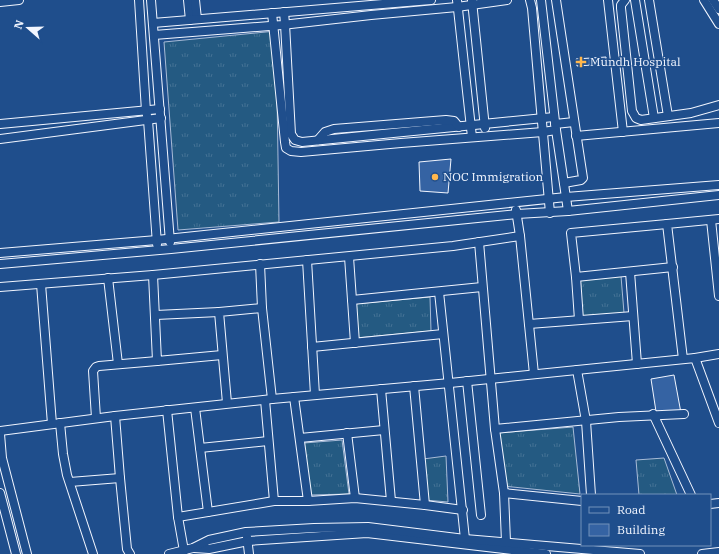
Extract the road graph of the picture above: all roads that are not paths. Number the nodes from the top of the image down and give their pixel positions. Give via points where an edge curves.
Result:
1 (19, 0) edge
2 (139, 0) edge
3 (151, 0) edge
4 (188, 0) edge
5 (195, 0) edge
6 (431, 0) edge
7 (507, 0) edge
8 (530, 0) edge
9 (541, 0) edge
10 (556, 0) edge
11 (608, 0) edge
12 (625, 0) edge
13 (635, 0) edge
14 (649, 0) edge
15 (704, 0) edge
16 (713, 0) edge
17 (0, 2) edge
18 (375, 2) edge
19 (472, 2) edge
20 (457, 3) edge
21 (719, 9) edge
22 (284, 12) junction
23 (272, 13) junction
24 (194, 19) junction
25 (153, 23) junction
26 (286, 24) junction
27 (719, 24) edge
28 (274, 25) junction
29 (154, 36) junction
30 (719, 105) edge
31 (160, 109) junction
32 (146, 111) junction
33 (85, 116) junction
34 (668, 116) junction
35 (161, 118) junction
36 (654, 118) junction
37 (542, 119) junction
38 (148, 120) junction
39 (574, 122) junction
40 (719, 123) edge
41 (0, 124) edge
42 (485, 124) junction
43 (555, 124) junction
44 (471, 126) junction
45 (88, 127) junction
46 (543, 132) junction
47 (623, 132) junction
48 (485, 136) junction
49 (576, 136) junction
50 (472, 137) junction
51 (0, 138) edge
52 (296, 140) junction
53 (286, 148) junction
54 (564, 183) junction
55 (719, 185) edge
56 (719, 195) edge
57 (566, 197) junction
58 (167, 200) junction
59 (549, 200) junction
60 (154, 203) junction
61 (516, 203) junction
62 (568, 211) junction
63 (550, 213) junction
64 (516, 214) junction
65 (715, 219) edge
66 (667, 224) junction
67 (520, 236) junction
68 (170, 238) junction
69 (157, 240) junction
70 (479, 242) junction
71 (171, 249) junction
72 (158, 250) junction
73 (0, 253) edge
74 (349, 257) junction
75 (307, 260) junction
76 (0, 264) edge
77 (260, 264) junction
78 (717, 264) edge
79 (673, 267) junction
80 (630, 272) junction
81 (153, 275) junction
82 (576, 277) junction
83 (108, 278) junction
84 (41, 284) junction
85 (482, 287) junction
86 (0, 288) edge
87 (440, 292) junction
88 (719, 296) edge
89 (352, 300) junction
90 (262, 308) junction
91 (219, 312) junction
92 (156, 315) junction
93 (633, 316) junction
94 (579, 320) junction
95 (529, 324) junction
96 (443, 334) junction
97 (355, 343) junction
98 (312, 347) junction
99 (719, 354) edge
100 (222, 355) junction
101 (695, 358) junction
102 (683, 359) junction
103 (158, 361) junction
104 (118, 364) junction
105 (637, 364) junction
106 (577, 370) junction
107 (534, 374) junction
108 (491, 378) junction
109 (468, 381) junction
110 (450, 383) junction
111 (414, 386) junction
112 (381, 389) junction
113 (316, 395) junction
114 (294, 397) junction
115 (268, 399) junction
116 (227, 403) junction
117 (195, 408) junction
118 (167, 410) junction
119 (653, 414) junction
120 (684, 414) dead end
121 (115, 416) junction
122 (96, 418) junction
123 (586, 420) junction
124 (719, 423) edge
125 (56, 424) junction
126 (495, 429) junction
127 (384, 430) junction
128 (0, 431) edge
129 (347, 433) junction
130 (0, 434) edge
131 (300, 438) junction
132 (268, 442) junction
133 (200, 448) junction
134 (120, 478) junction
135 (70, 482) junction
136 (0, 493) edge
137 (504, 493) junction
138 (591, 494) edge
139 (691, 494) edge
140 (355, 498) junction
141 (274, 501) junction
142 (308, 501) junction
143 (391, 501) junction
144 (581, 501) edge
145 (425, 504) junction
146 (463, 510) junction
147 (208, 512) junction
148 (481, 515) dead end
149 (178, 517) junction
150 (247, 537) junction
151 (465, 539) junction
152 (506, 542) junction
153 (526, 550) edge
154 (593, 550) edge
155 (184, 551) junction
156 (719, 552) edge
157 (16, 554) edge
158 (27, 554) edge
159 (93, 554) edge
160 (130, 554) edge
161 (169, 554) edge
162 (249, 554) edge
163 (546, 554) edge
164 (640, 554) edge
165 (702, 554) edge

1 - 17 street
2 - 32 street
3 - 25 street
4 - 24 street
5 - 24 street
6 - 18 street
7 - 19 street
8 - 37 street
9 - 43 street
10 - 39 street
11 - 47 street
12 - 36 street via 621,8 632,111 636,118 641,120
13 - 36 street
14 - 34 street
15 - 27 street
16 - 21 street
18 - 22 street
19 - 20 street
19 - 42 street
20 - 26 street
20 - 44 street
22 - 23 street
22 - 26 street
23 - 24 street
23 - 28 street
24 - 25 street
25 - 29 street
26 - 28 street
26 - 52 street via 291,134
28 - 29 street
28 - 53 street
29 - 31 street
30 - 34 street
31 - 32 street
31 - 35 street
32 - 33 street
32 - 38 street
33 - 41 street
33 - 45 street
34 - 36 street
35 - 38 street
35 - 58 street
37 - 42 street
37 - 43 street
37 - 46 street
38 - 45 street
38 - 60 street
39 - 43 street
39 - 49 street
40 - 47 street
42 - 44 street
42 - 48 street
43 - 46 street
43 - 54 street
44 - 50 street
44 - 52 street via 302,142
45 - 51 street
46 - 48 street
46 - 59 street
47 - 49 street
48 - 50 street
49 - 54 street via 583,178 578,182
50 - 53 street via 301,152
52 - 53 street
54 - 57 street
55 - 57 street
56 - 62 street
57 - 59 street
57 - 62 street
58 - 60 street
58 - 68 street
59 - 61 street
59 - 63 street
60 - 69 street
61 - 64 street
61 - 68 street
62 - 63 street
63 - 64 street
64 - 67 street
64 - 71 street
65 - 66 street
65 - 78 street
66 - 79 street
66 - 82 street via 571,233
67 - 70 street
67 - 95 street
68 - 69 street
68 - 71 street
69 - 72 street
69 - 73 street
70 - 74 street
70 - 85 street
71 - 72 street
72 - 76 street
74 - 75 street
74 - 89 street
75 - 77 street
75 - 98 street
77 - 81 street
77 - 90 street
78 - 88 street
79 - 80 street
79 - 102 street
80 - 82 street
80 - 93 street
81 - 83 street
81 - 92 street
82 - 94 street
83 - 84 street
83 - 104 street
84 - 86 street
84 - 125 street
85 - 87 street
85 - 108 street
87 - 89 street
87 - 96 street
89 - 97 street
90 - 91 street
90 - 115 street
91 - 92 street
91 - 100 street
92 - 103 street
93 - 94 street
93 - 105 street
94 - 95 street
95 - 107 street
96 - 97 street
96 - 110 street
97 - 98 street
98 - 113 street
99 - 101 street
100 - 103 street
100 - 116 street
101 - 102 street
101 - 124 street
102 - 105 street
103 - 104 street
104 - 122 street via 99,366 93,371
105 - 106 street
106 - 107 street
106 - 123 street
107 - 108 street
108 - 109 street
108 - 126 street
109 - 110 street
109 - 148 street
110 - 111 street
110 - 146 street
111 - 112 street
111 - 145 street
112 - 113 street
112 - 127 street
113 - 114 street
114 - 115 street
114 - 131 street
115 - 116 street
115 - 132 street
116 - 117 street
117 - 118 street
117 - 133 street
118 - 121 street
118 - 149 street
119 - 120 street
119 - 123 street
119 - 139 street
121 - 122 street
121 - 134 street
122 - 125 street
123 - 126 street
123 - 138 street
125 - 128 street
125 - 135 street
126 - 137 street
127 - 129 street
127 - 143 street
129 - 131 street
129 - 140 street
130 - 158 street via 2,458
131 - 142 street
132 - 133 street
132 - 141 street
133 - 147 street
134 - 135 street
134 - 160 street via 127,549
135 - 159 street
136 - 157 street
137 - 144 street
137 - 152 street
140 - 142 street
140 - 143 street
141 - 142 street
141 - 147 street
143 - 145 street
145 - 146 street
146 - 151 street
147 - 149 street
149 - 155 street
150 - 151 street via 314,528 368,527
150 - 153 street via 367,534
150 - 155 street via 209,540
150 - 162 street
151 - 152 street
152 - 153 street
153 - 154 street
153 - 163 street
154 - 164 street
155 - 161 street
156 - 165 street

